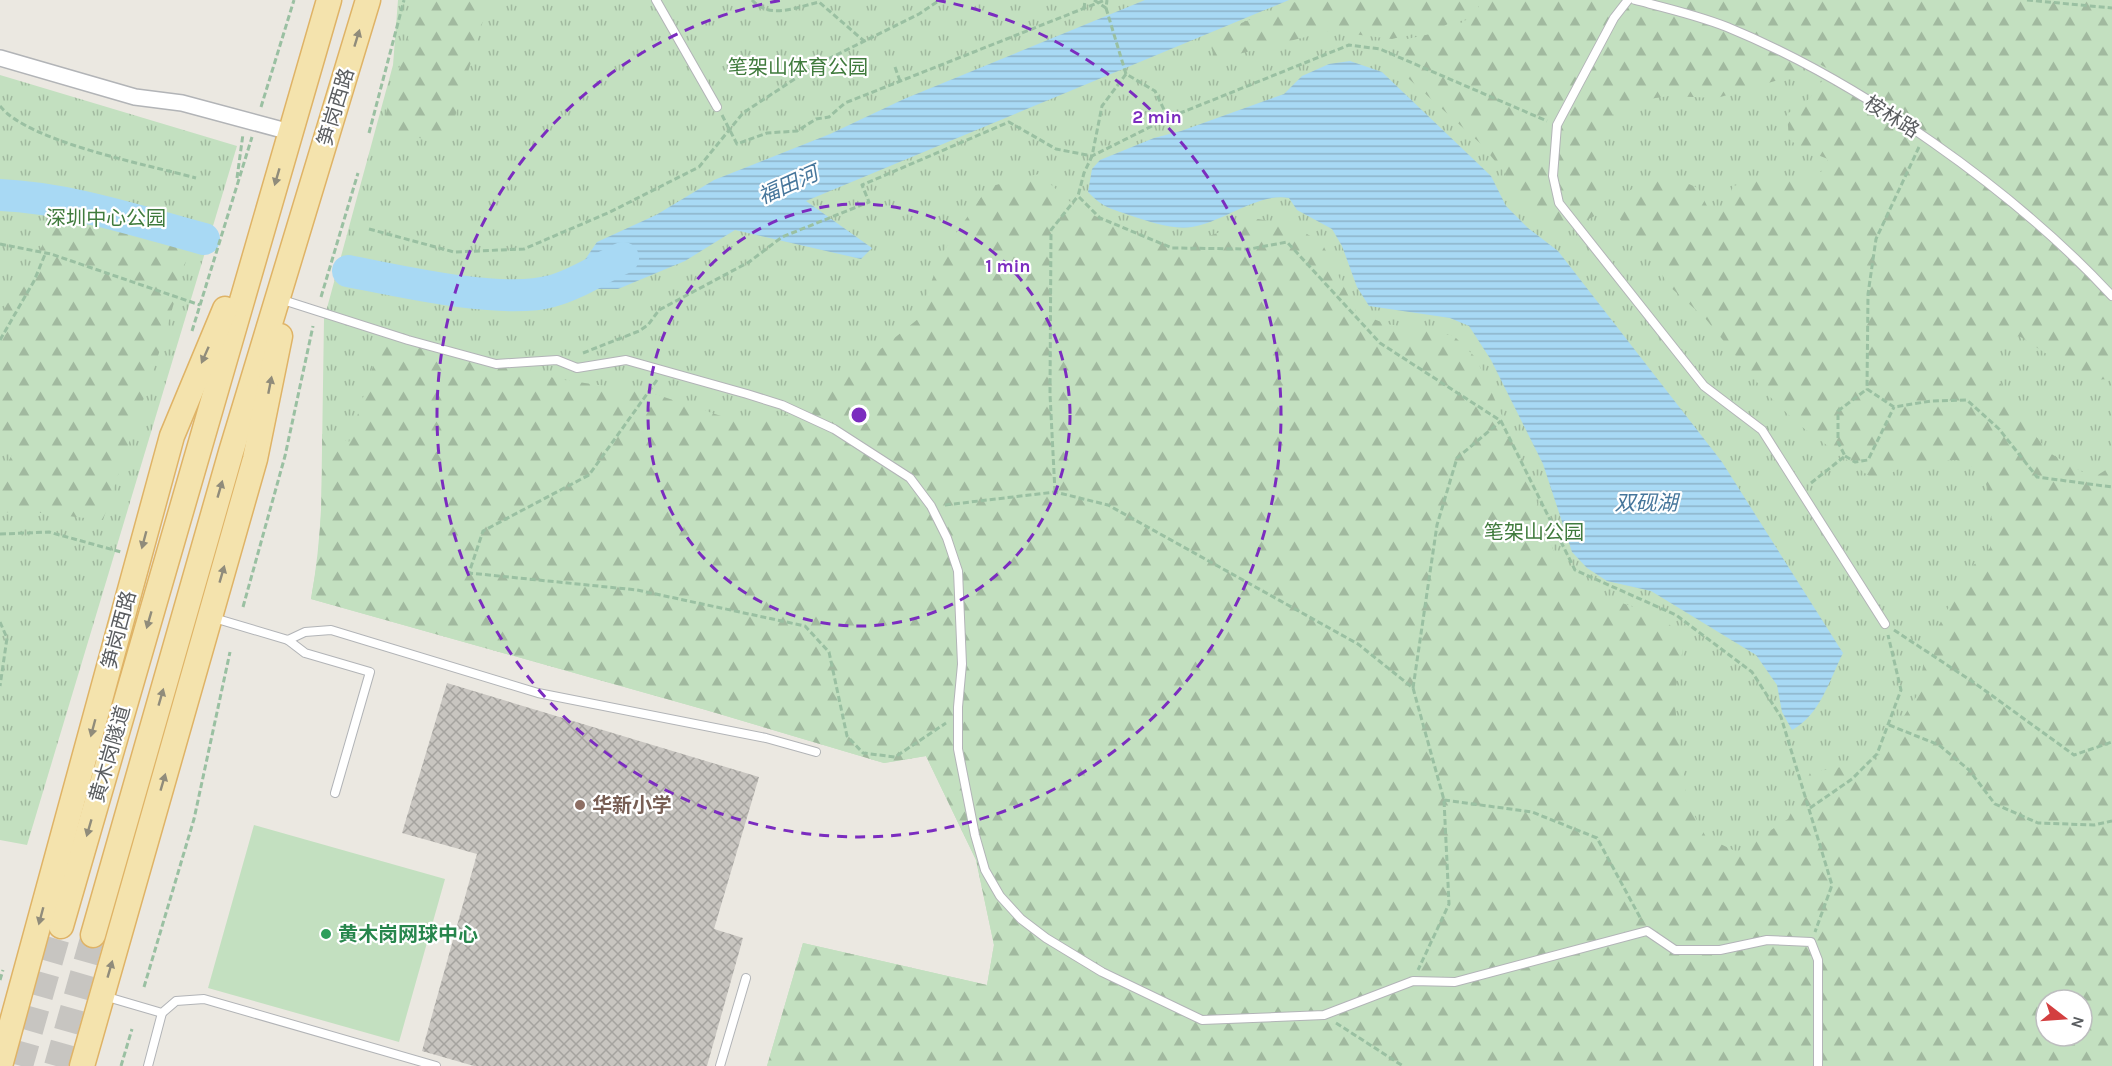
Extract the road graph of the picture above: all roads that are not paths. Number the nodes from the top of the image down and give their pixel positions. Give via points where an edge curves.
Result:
1 (329, 0) edge
2 (368, 0) edge
3 (656, 0) edge
4 (1628, 0) edge
5 (1635, 0) edge
6 (0, 58) edge
7 (303, 87) junction
8 (338, 98) junction
9 (717, 107) road end
10 (290, 132) junction
11 (269, 204) junction
12 (303, 214) junction
13 (2112, 296) edge
14 (286, 301) junction
15 (200, 442) joint
16 (231, 452) joint
17 (209, 617) junction
18 (1885, 624) road end
19 (288, 640) junction
20 (816, 752) dead end
21 (334, 793) dead end
22 (61, 926) tunnel mouth
23 (93, 935) tunnel mouth
24 (746, 978) dead end
25 (103, 996) junction
26 (162, 1012) junction
27 (0, 1066) edge
28 (82, 1066) edge
29 (148, 1066) edge
30 (435, 1066) edge
31 (720, 1066) edge
32 (1818, 1066) edge

1 - 7 main road, 笋岗西路
8 -> 2 main road, 笋岗西路
3 - 9 lane
4 - 18 lane via 1614,18 1557,125 1554,176 1559,203 1704,386 1762,430
5 - 13 lane, 桉林路 via 1727,27 1817,71 1924,137 2022,212
6 - 10 street via 135,97 182,103
7 - 8 main road
7 - 10 main road, 笋岗西路
8 - 12 main road, 笋岗西路
10 -> 11 main road, 笋岗西路
11 - 15 main road, 笋岗西路
11 -> 27 main road, 笋岗西路 via 172,436
12 - 14 main road, 笋岗西路
12 - 16 main road, 笋岗西路
17 -> 14 main road, 笋岗西路 via 255,459
14 - 32 lane via 496,364 557,360 577,368 626,360 782,405 834,429 910,478 931,506 958,572 962,642 958,749 985,870 1000,896 1021,920 1102,972 1202,1020 1324,1015 1413,981 1455,982 1647,931 1675,950 1720,950 1767,940 1811,942 1818,960
15 -> 22 main road, 黄木岗隧道
23 -> 16 main road, 黄木岗隧道
17 - 19 lane
25 -> 17 main road, 笋岗西路
19 - 20 lane via 305,632 331,630 538,693 766,738
19 - 21 lane via 305,653 370,672
24 - 31 lane
25 - 26 lane
25 - 28 main road, 笋岗西路
26 - 29 lane
26 - 30 lane via 176,1001 204,999

